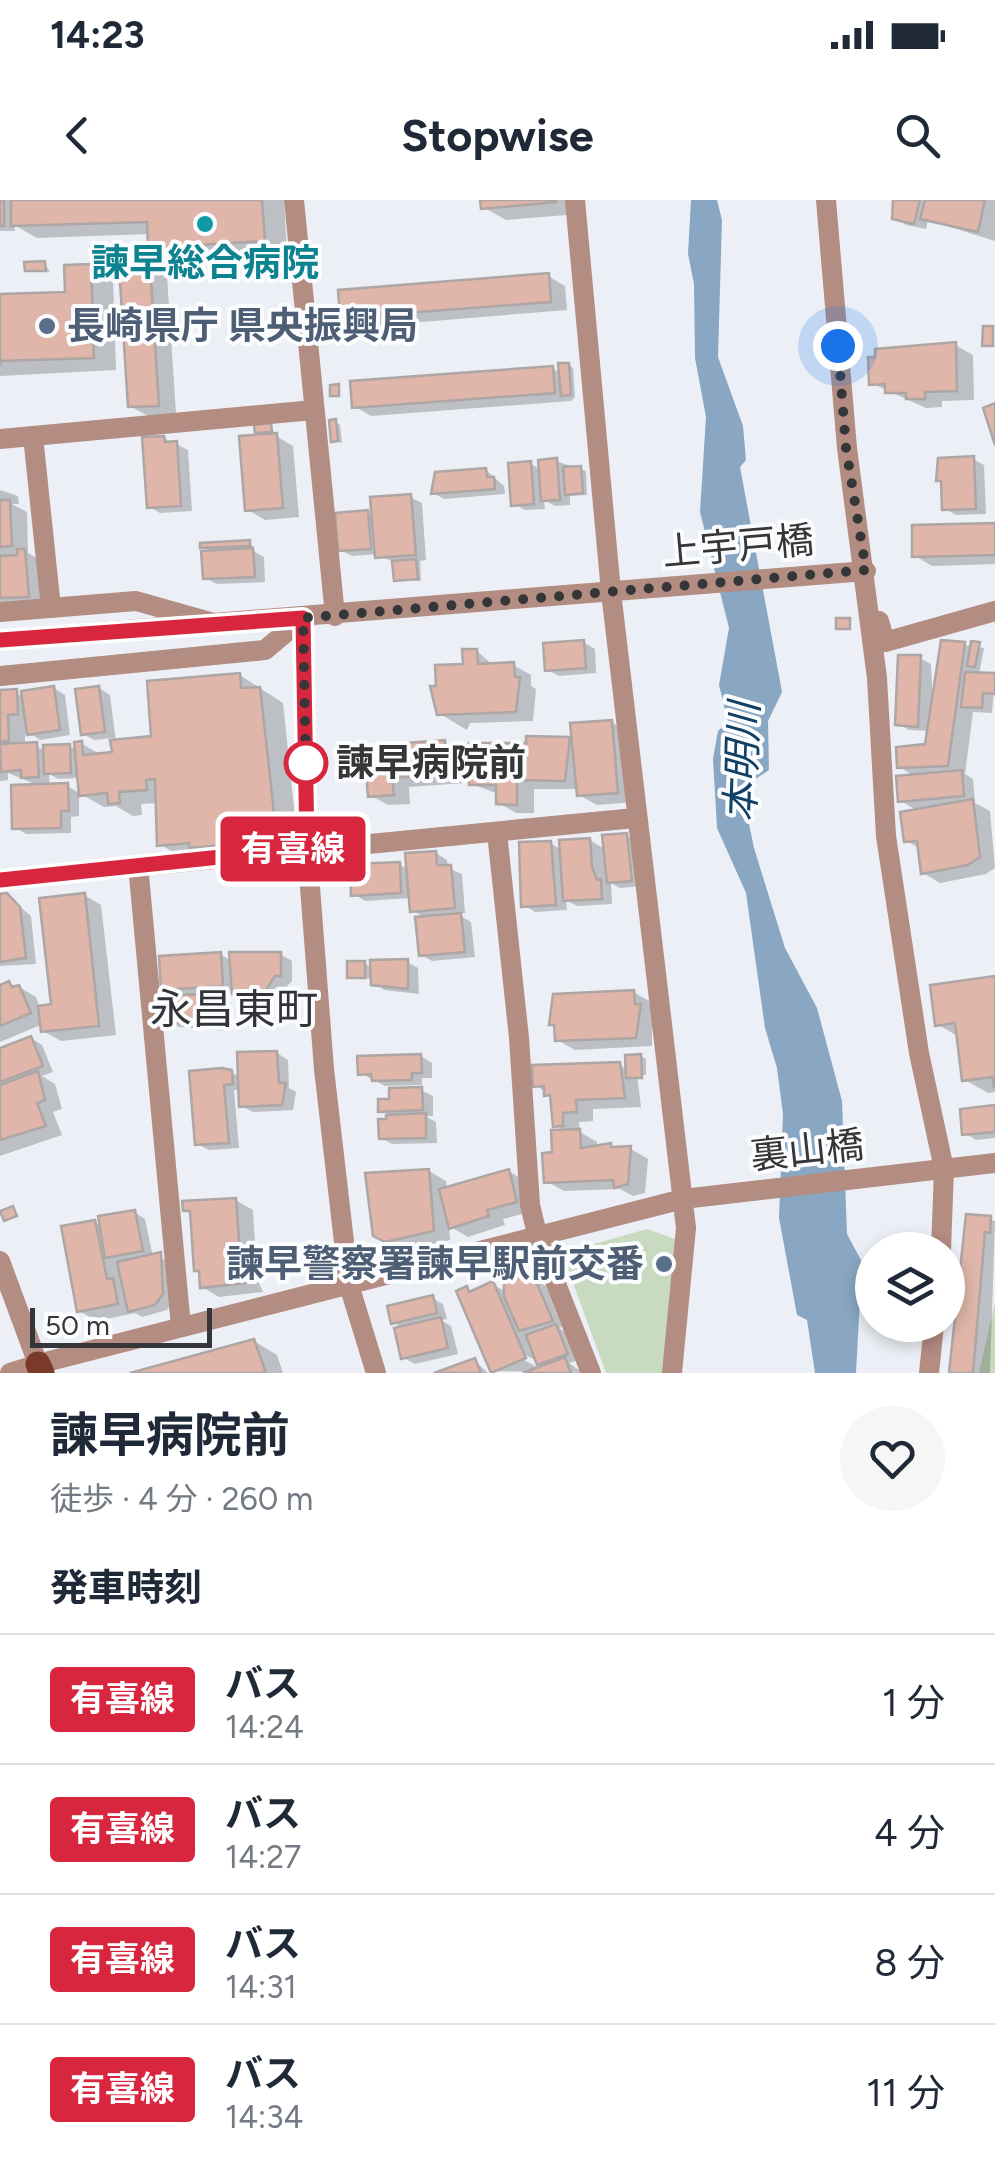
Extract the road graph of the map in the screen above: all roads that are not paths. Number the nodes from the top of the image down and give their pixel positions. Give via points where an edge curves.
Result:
1 (294, 200) edge
2 (575, 200) edge
3 (826, 200) edge
4 (314, 410) junction
5 (33, 436) junction
6 (0, 439) edge
7 (866, 570) junction
8 (610, 592) junction
9 (51, 608) junction
10 (995, 611) edge
11 (0, 612) edge
12 (335, 616) junction
13 (303, 618) junction
14 (223, 625) junction
15 (0, 640) edge
16 (0, 676) edge
17 (635, 818) junction
18 (497, 832) junction
19 (307, 848) junction
20 (138, 866) junction
21 (0, 880) edge
22 (995, 1164) edge
23 (934, 1170) junction
24 (691, 1198) junction
25 (939, 1232) edge
26 (538, 1238) junction
27 (0, 1261) edge
28 (348, 1285) junction
29 (181, 1328) junction
30 (933, 1342) edge
31 (40, 1368) edge
32 (10, 1373) edge
33 (376, 1373) edge
34 (592, 1373) edge
35 (672, 1373) edge
36 (930, 1373) edge

1 - 4 street
2 - 8 street
3 - 7 street via 846,448
4 - 5 street
4 - 12 street
5 - 6 street
5 - 9 street
7 - 8 street, 上宇戸橋
7 - 10 street via 884,642
7 - 23 street via 886,836
8 - 12 street, 上宇戸橋
8 - 17 street
9 - 11 street
9 - 14 street via 136,600
12 - 13 street, 上宇戸橋
13 - 14 street, 上宇戸橋
13 - 16 street via 265,650
13 - 19 street
14 - 15 street, 上宇戸橋
17 - 18 street
17 - 24 street
18 - 19 street
18 - 26 street
19 - 20 street
19 - 28 street
20 - 21 street
20 - 29 street
22 - 23 street, 裏山橋
23 - 24 street, 裏山橋
23 - 25 street
24 - 26 street, 裏山橋
24 - 35 street
26 - 28 street, 裏山橋
26 - 34 street
27 - 31 street
28 - 29 street, 裏山橋
28 - 33 street
29 - 31 street, 裏山橋
30 - 36 street
31 - 32 street, 裏山橋

